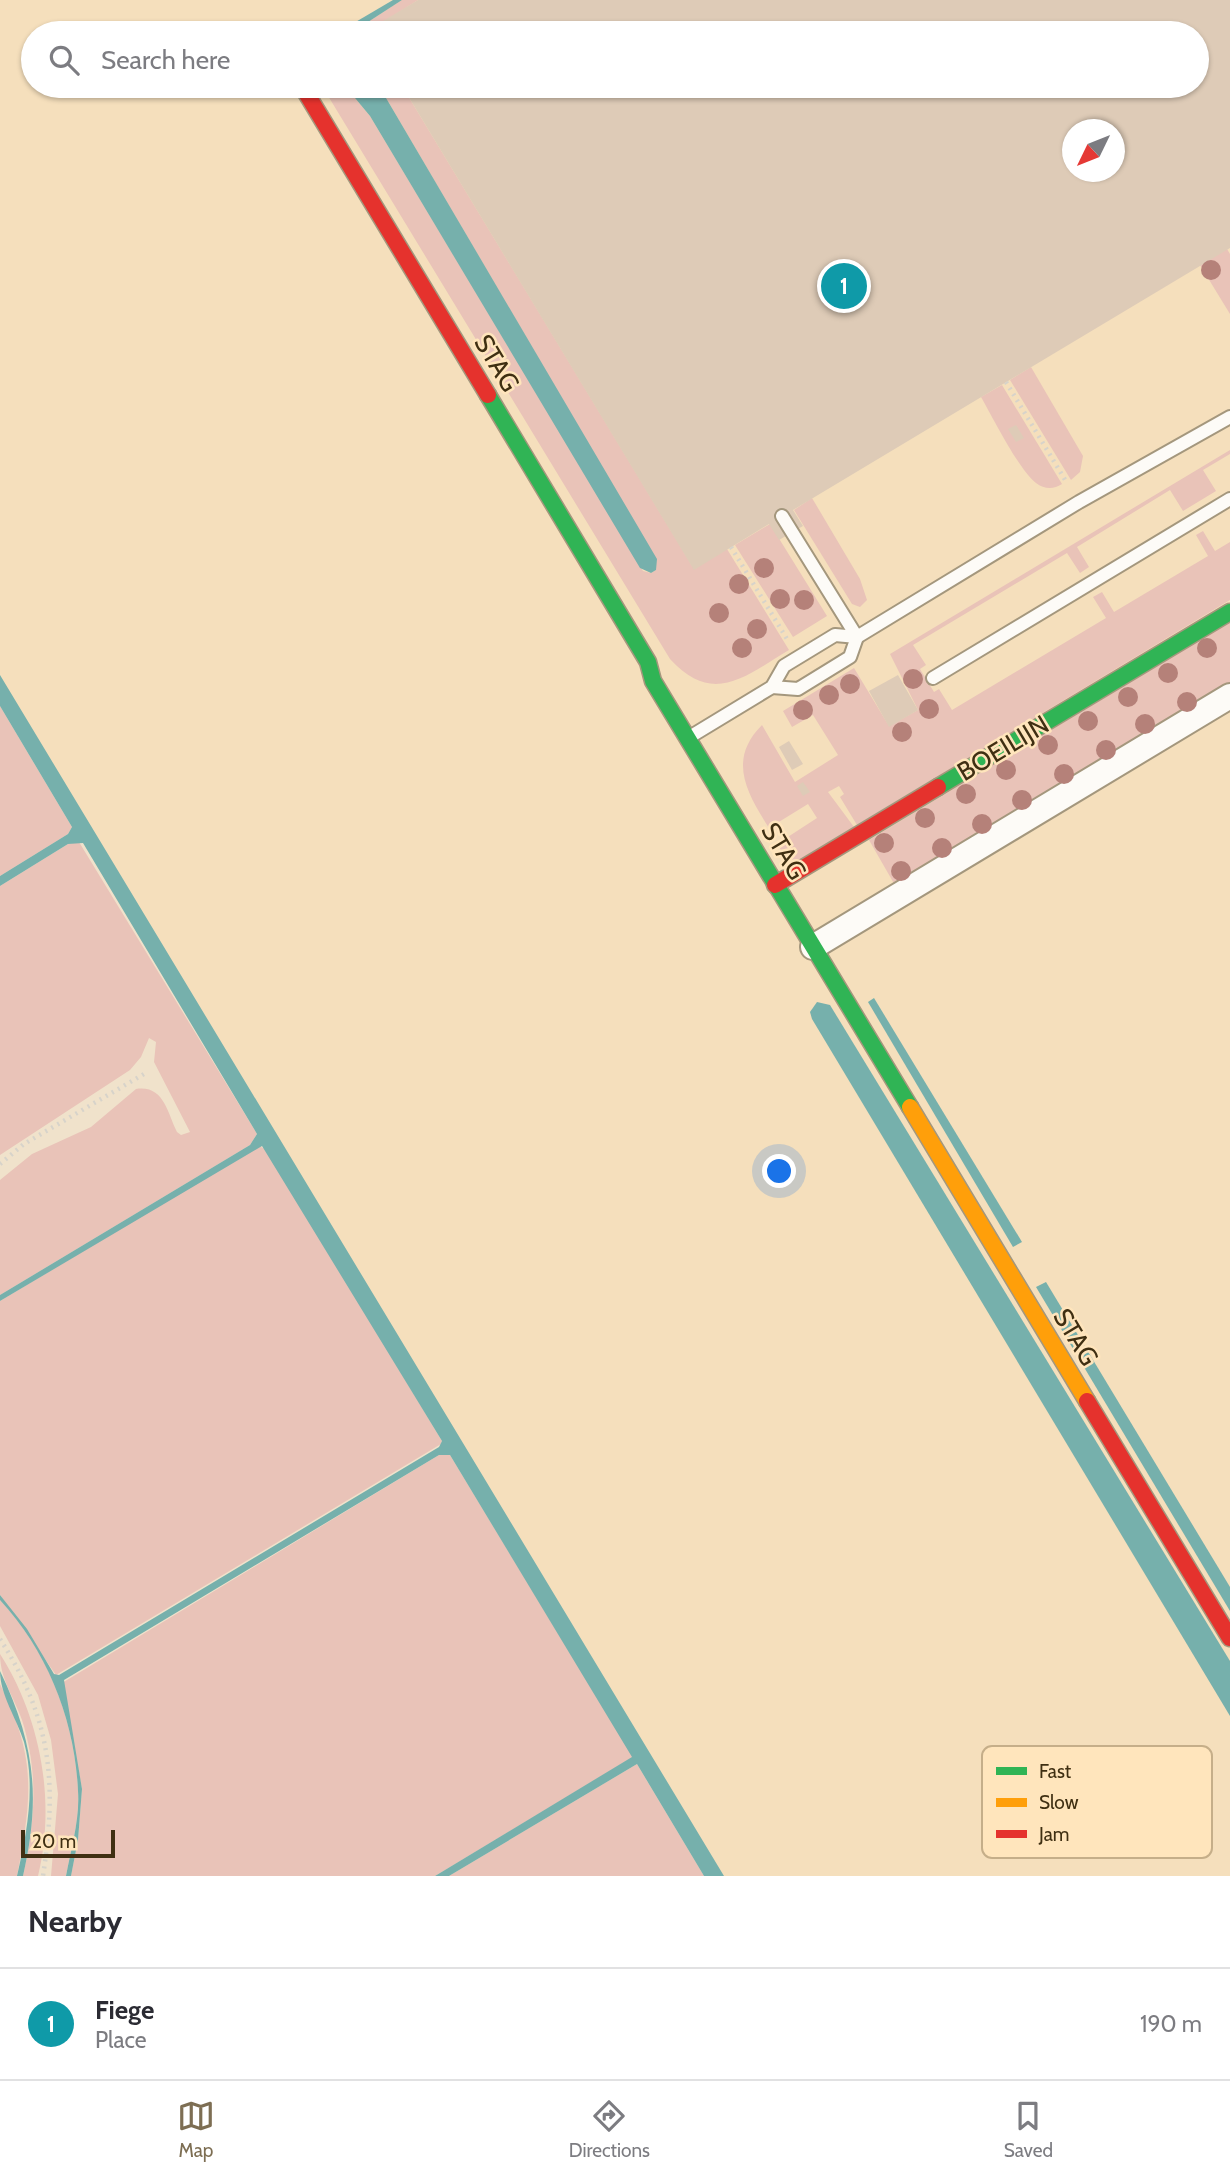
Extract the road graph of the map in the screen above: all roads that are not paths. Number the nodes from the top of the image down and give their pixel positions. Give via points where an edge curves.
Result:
1 (310, 98) edge
2 (1230, 417) edge
3 (1230, 499) edge
4 (782, 516) dead end
5 (1230, 611) edge
6 (857, 637) junction
7 (933, 678) dead end
8 (772, 687) junction
9 (1230, 696) edge
10 (688, 738) junction
11 (775, 885) junction
12 (813, 947) junction
13 (1230, 1638) edge

1 - 10 street, STAG via 648,662 653,681
2 - 6 lane
3 - 7 lane
4 - 6 lane
5 - 11 street, BOEILIJN
6 - 8 lane via 835,635 784,666
6 - 8 lane via 850,657 798,689
8 - 10 lane
9 - 12 street
10 - 11 street, STAG
11 - 12 street, STAG
12 - 13 street, STAG

